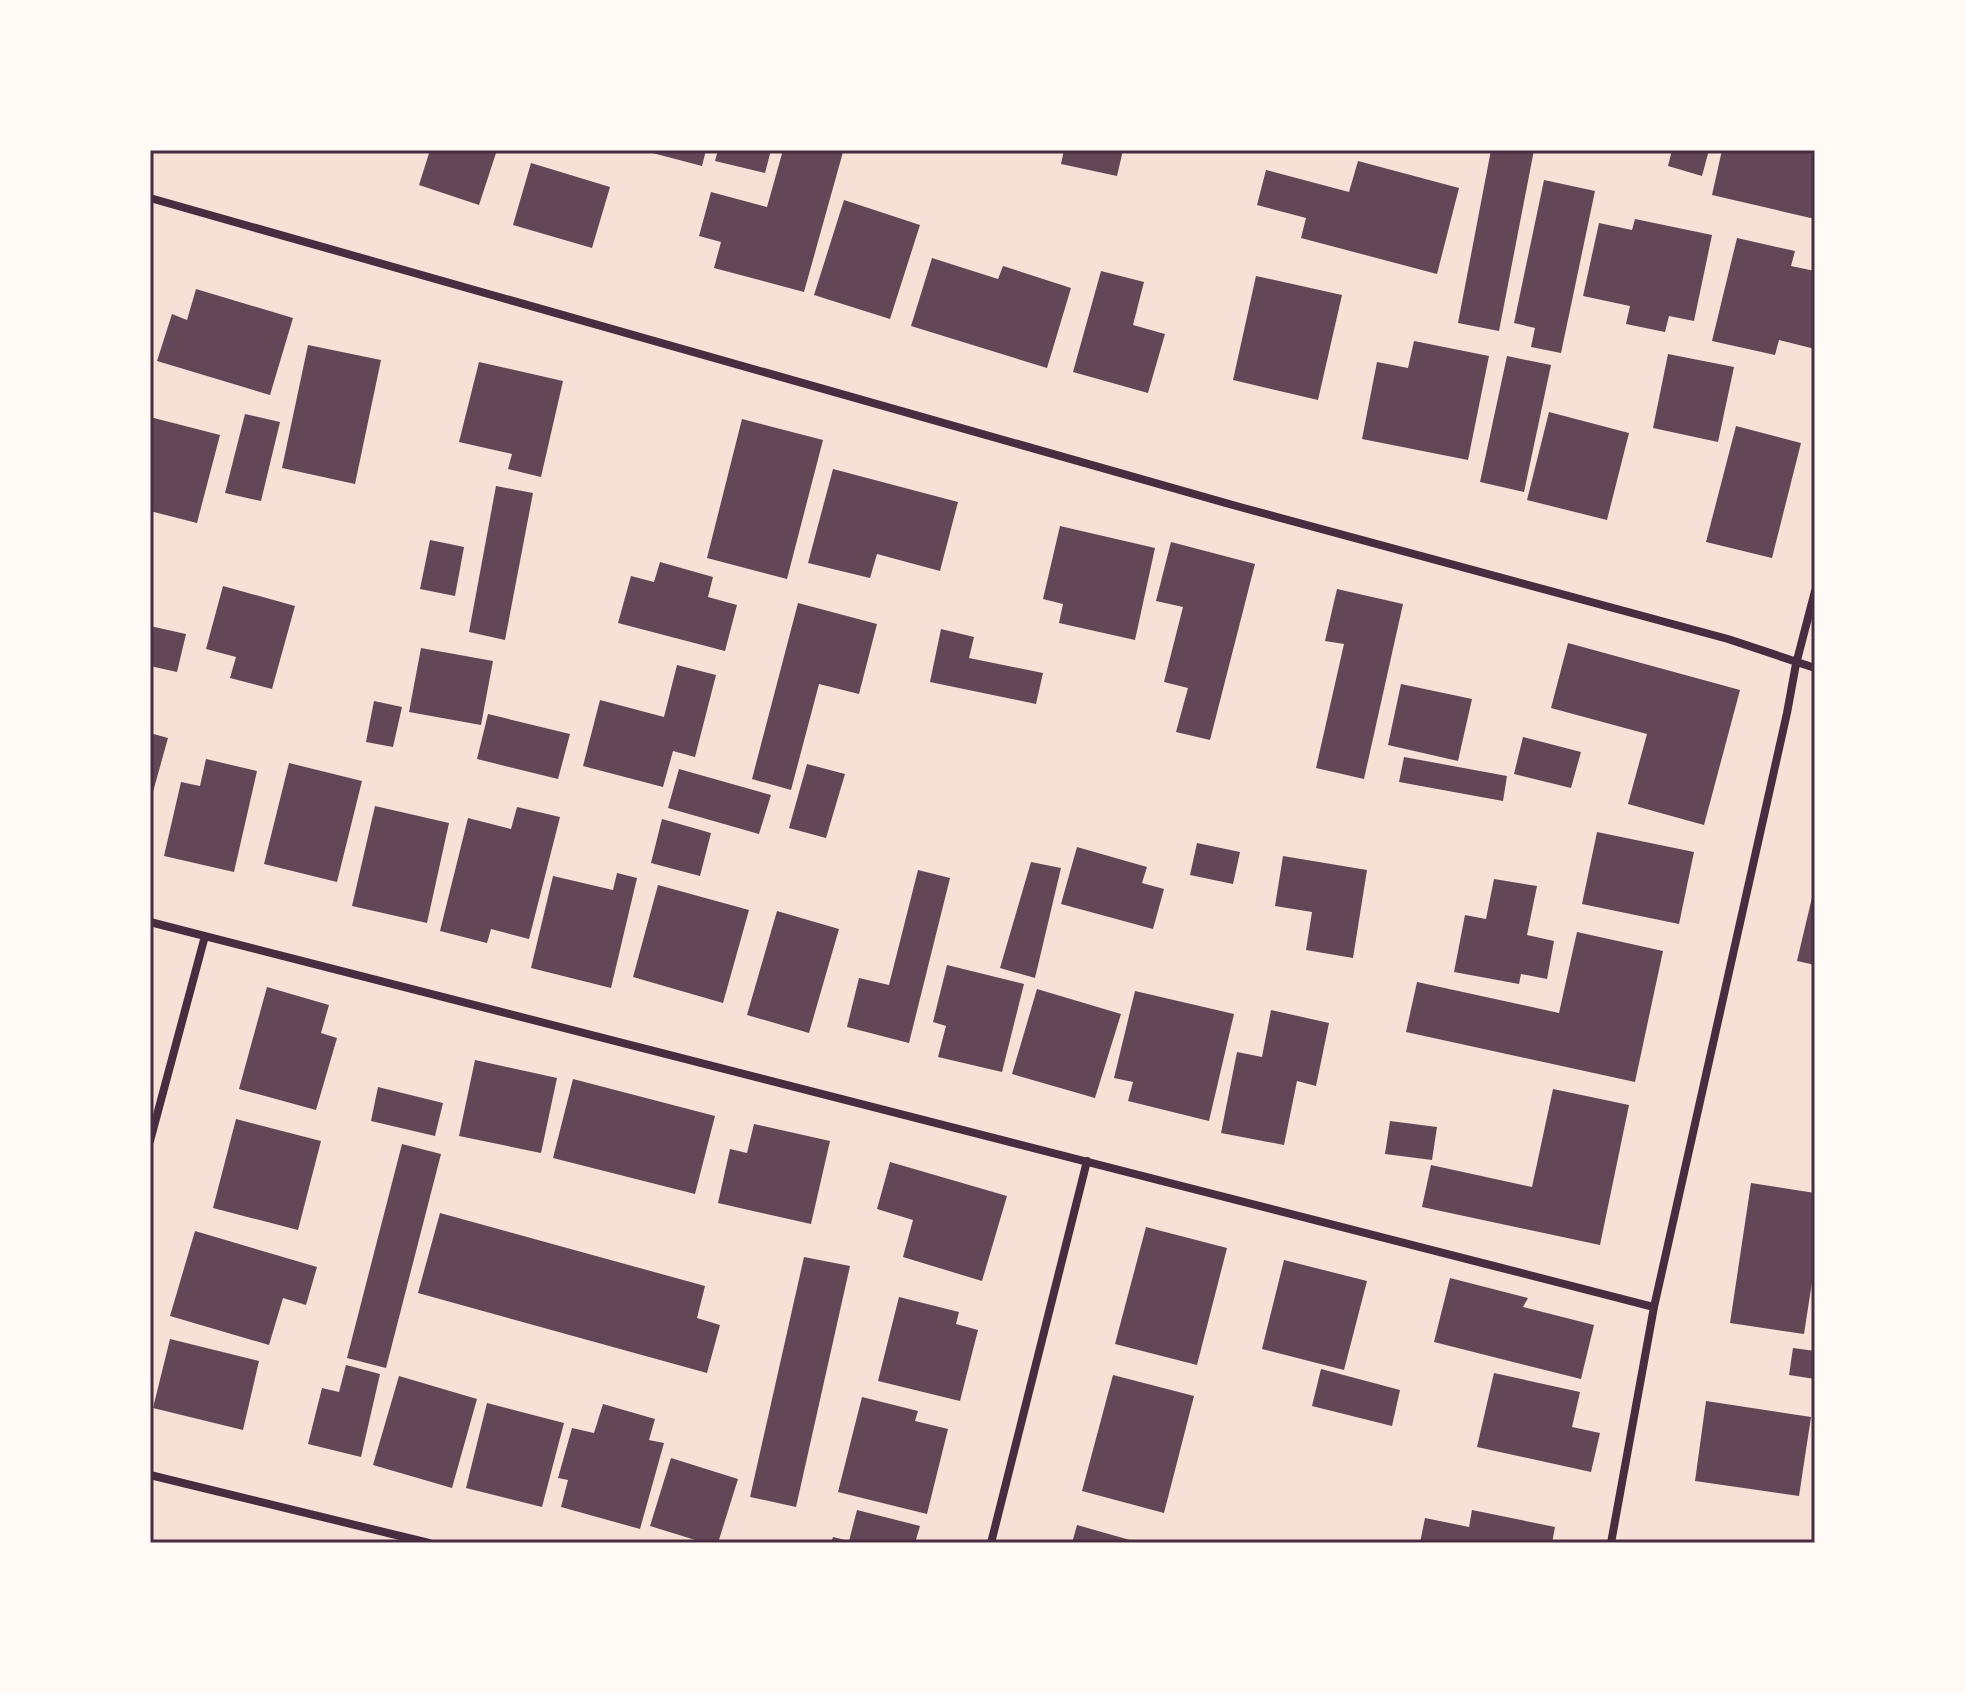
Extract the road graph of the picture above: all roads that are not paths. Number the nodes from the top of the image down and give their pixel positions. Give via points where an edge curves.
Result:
1 (150, 198) edge
2 (1815, 591) edge
3 (1796, 664) junction
4 (1815, 668) edge
5 (150, 922) edge
6 (205, 936) junction
7 (150, 1141) edge
8 (1087, 1161) junction
9 (1654, 1307) junction
10 (150, 1475) edge
11 (429, 1543) edge
12 (991, 1543) edge
13 (1611, 1543) edge

1 - 3 street via 1240,507 1728,639
2 - 3 street
3 - 4 street
3 - 9 street
5 - 6 street
6 - 7 street
6 - 8 street
8 - 9 street
8 - 12 street
9 - 13 street
10 - 11 street

